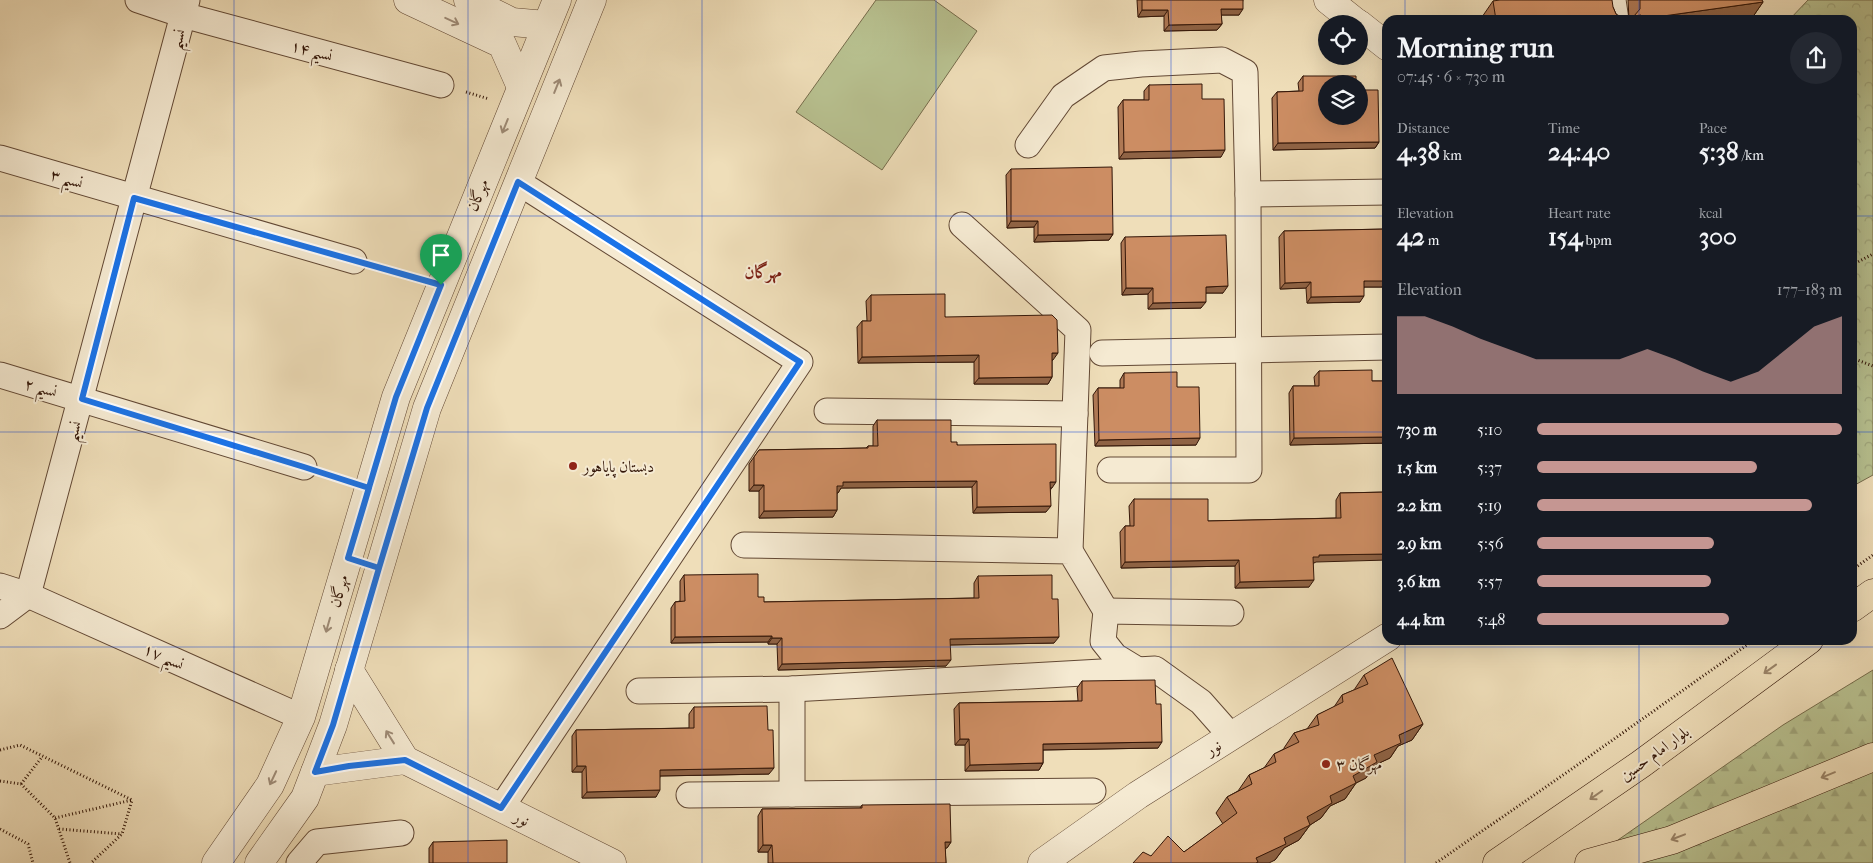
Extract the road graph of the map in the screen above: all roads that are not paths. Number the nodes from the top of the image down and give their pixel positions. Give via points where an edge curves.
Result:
1 (138, 0) edge
2 (408, 0) edge
3 (468, 0) edge
4 (557, 0) edge
5 (592, 0) edge
6 (1328, 0) edge
7 (1613, 0) edge
8 (185, 7) edge
9 (1347, 15) edge
10 (1615, 15) edge
11 (546, 25) junction
12 (1368, 32) edge
13 (1382, 42) edge
14 (441, 85) road end
15 (517, 97) junction
16 (1028, 145) dead end
17 (0, 158) edge
18 (518, 182) junction
19 (1382, 192) edge
20 (1248, 194) junction
21 (134, 198) junction
22 (962, 225) dead end
23 (354, 261) road end
24 (1382, 347) edge
25 (1248, 350) junction
26 (1102, 353) dead end
27 (0, 375) edge
28 (82, 399) junction
29 (826, 411) dead end
30 (1075, 414) junction
31 (304, 467) road end
32 (1110, 470) dead end
33 (744, 545) dead end
34 (1070, 551) junction
35 (348, 558) junction
36 (379, 568) junction
37 (0, 586) edge
38 (1873, 593) edge
39 (28, 595) junction
40 (1857, 604) edge
41 (1106, 611) junction
42 (1231, 613) dead end
43 (0, 616) edge
44 (1382, 641) edge
45 (1802, 645) edge
46 (349, 670) junction
47 (1138, 670) junction
48 (792, 689) junction
49 (639, 692) dead end
50 (301, 717) junction
51 (1231, 736) junction
52 (1873, 757) edge
53 (405, 760) junction
54 (315, 772) junction
55 (1093, 791) dead end
56 (792, 794) junction
57 (689, 795) dead end
58 (501, 808) junction
59 (401, 833) dead end
60 (216, 863) edge
61 (259, 863) edge
62 (299, 863) edge
63 (612, 863) edge
64 (1042, 863) edge
65 (1497, 863) edge
66 (1589, 863) edge

1 - 8 street, نسیم ۱۴
2 -> 15 street via 502,44
3 - 11 street via 512,22
4 - 11 street, مهرگان
18 -> 5 street, مهرگان
6 - 9 street
7 - 10 street
8 - 14 street, نسیم ۱۴
8 - 21 street, نسیم
11 - 15 street, مهرگان
12 - 13 street
15 -> 35 street, مهرگان via 396,397
16 - 20 street via 1063,96 1104,68 1222,60 1245,72
17 - 21 street, نسیم ۳
18 - 36 street, مهرگان via 427,408
18 - 58 street via 800,362
19 - 20 street
20 - 25 street
21 - 23 street, نسیم ۳
21 - 28 street, نسیم
22 - 30 street via 1078,330
24 - 25 street
25 - 26 street
25 - 32 street via 1249,470
27 - 28 street, نسیم ۲
28 - 31 street, نسیم ۲
28 - 39 street, نسیم
29 - 30 street
30 - 34 street
33 - 34 street
34 - 41 street
35 - 36 street
35 -> 50 street, مهرگان
36 - 46 street, مهرگان
37 - 39 street, نسیم ۱۷
38 - 40 main road
39 - 43 street
39 - 50 street, نسیم ۱۷
41 - 42 street
41 - 47 street via 1103,641 1115,656
44 - 51 street, نور
45 -> 65 main road, بلوار امام حسین via 1641,764
53 -> 46 street
46 - 54 street, مهرگان
47 - 48 street
47 - 51 street via 1154,669 1162,674 1201,702
48 - 49 street
48 - 56 street
50 -> 60 street, مهرگان via 270,785
51 - 64 street, نور via 1138,795
52 -> 66 main road via 1672,840
53 - 54 street
53 - 58 street, نور
54 - 61 street, مهرگان via 305,798
55 - 56 street
56 - 57 street
58 - 63 street, نور
59 - 62 street via 317,842

